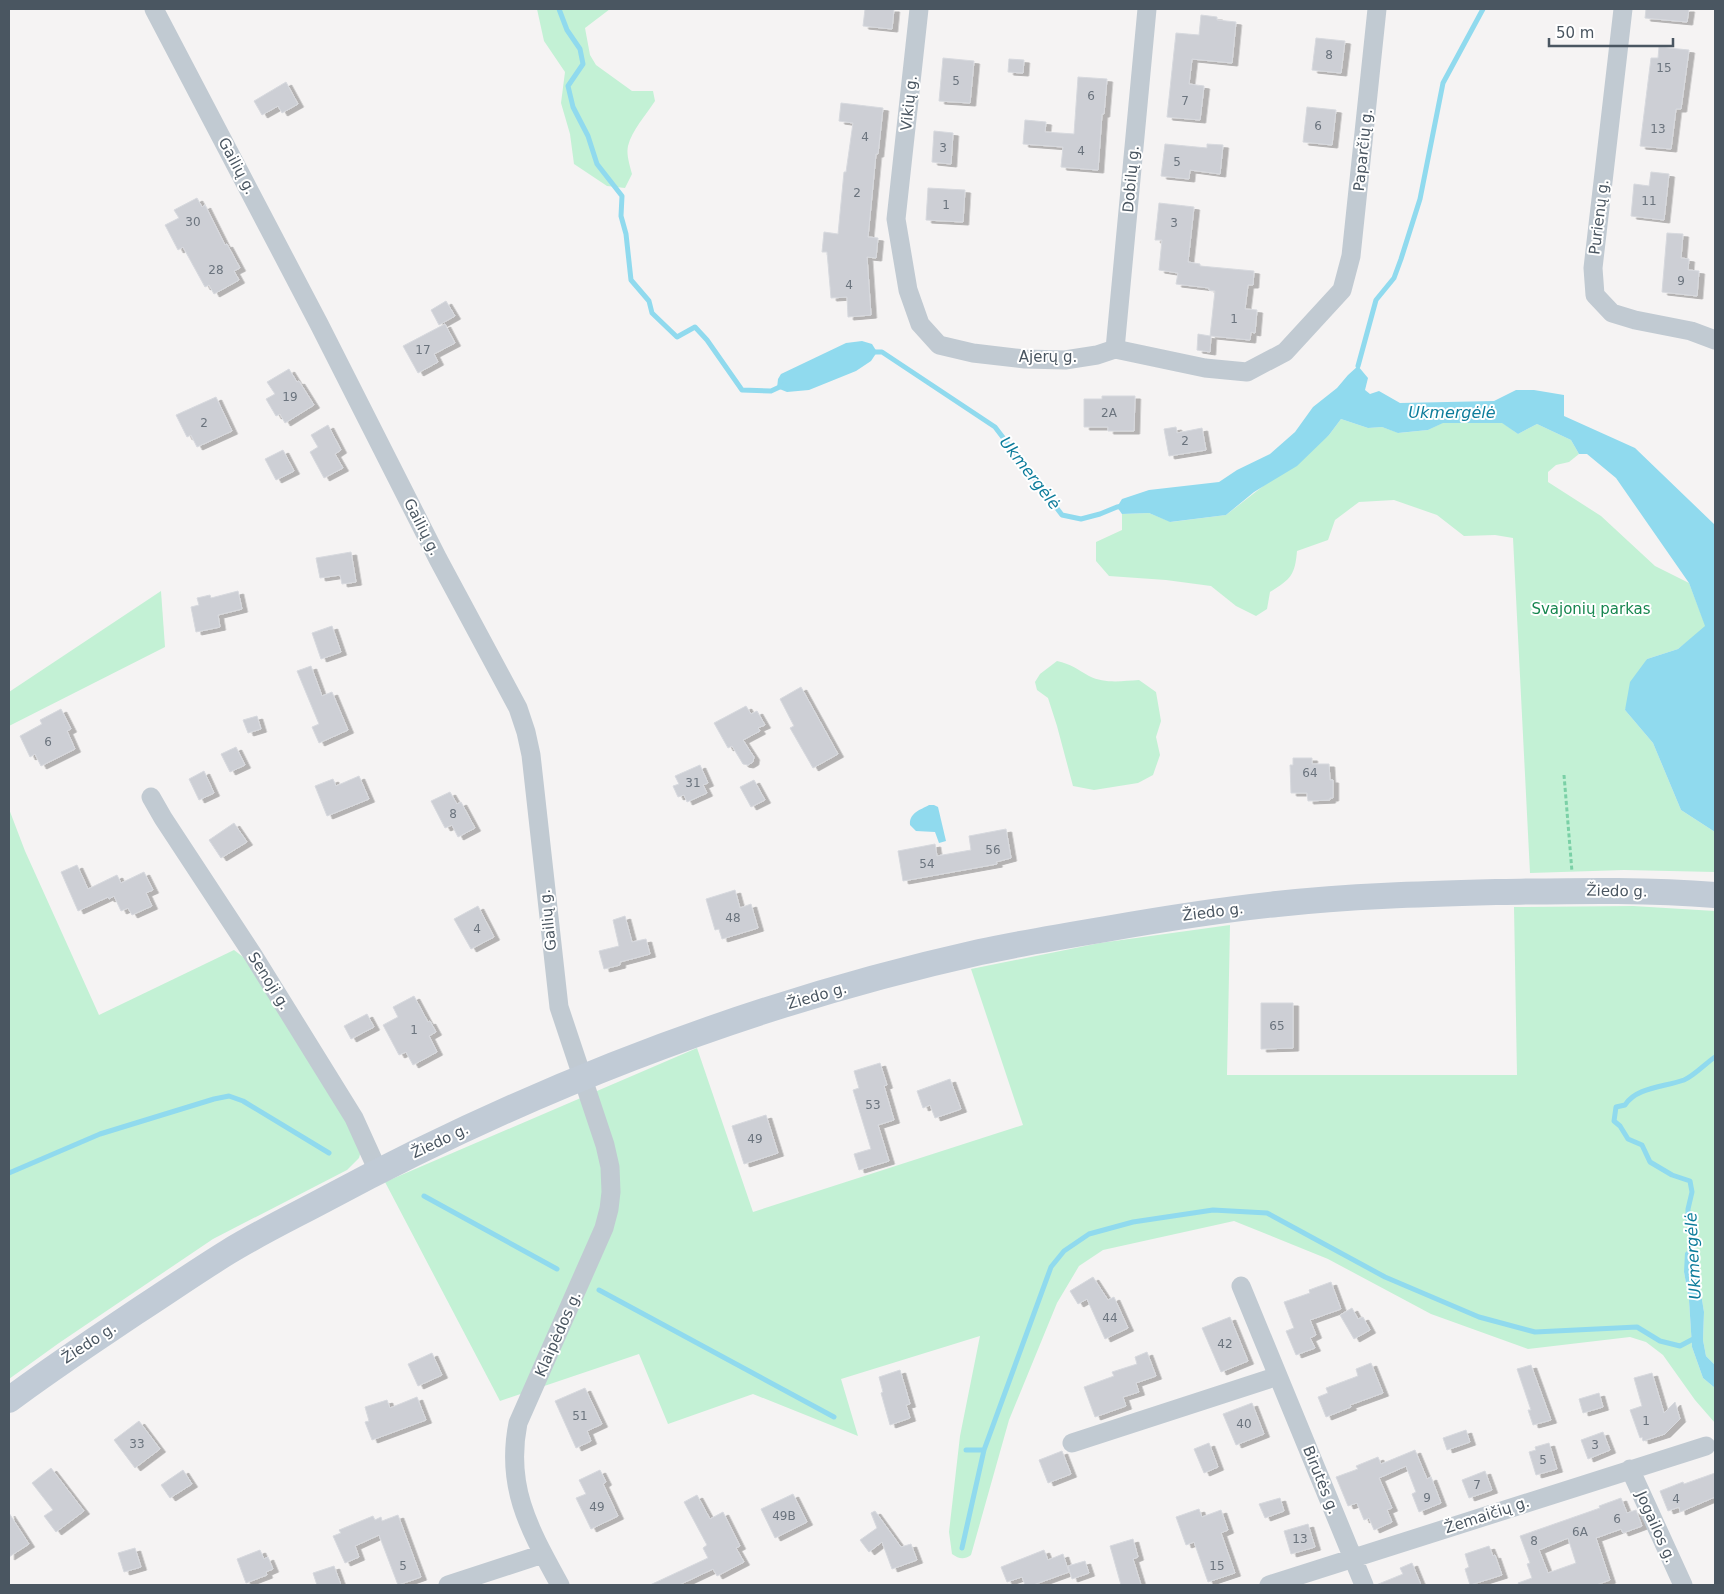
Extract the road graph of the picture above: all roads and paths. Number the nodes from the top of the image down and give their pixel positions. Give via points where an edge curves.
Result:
1 (154, 9) edge
2 (919, 9) edge
3 (1147, 9) edge
4 (1377, 9) edge
5 (1623, 9) edge
6 (899, 196) joint
7 (1342, 290) joint
8 (1715, 340) edge
9 (1115, 349) junction
10 (1564, 775) dead end
11 (151, 797) dead end
12 (1572, 868) dead end
13 (1715, 895) edge
14 (583, 1078) junction
15 (378, 1171) junction
16 (1241, 1286) dead end
17 (1278, 1376) junction
18 (9, 1400) edge
19 (1072, 1443) dead end
20 (1706, 1446) dead end
21 (1630, 1469) junction
22 (543, 1554) junction
23 (1353, 1558) junction
24 (448, 1585) edge
25 (560, 1585) edge
26 (1269, 1585) edge
27 (1364, 1585) edge
28 (1683, 1585) edge

1 - 14 street, Gailių g. via 518,708 531,755 559,1007
2 - 6 street, Vikių g.
3 - 9 street, Dobilų g.
4 - 7 street, Paparčių g. via 1351,256
5 - 8 street, Purienų g. via 1593,268 1595,295 1612,313 1691,331
6 - 9 street, Ajerų g. via 896,220 908,290 920,324 939,345 973,353 1065,360
7 - 9 street, Ajerų g. via 1285,352 1247,372 1205,368
10 - 12 path
11 - 15 street, Senoji g. via 354,1118
13 - 14 street, Žiedo g. via 1621,891 1432,894 1280,904 1170,918 986,950 916,967 741,1018
14 - 15 street, Žiedo g.
14 - 22 street, Klaipėdos g. via 610,1167 609,1209 590,1262 518,1423 515,1440 514,1470 519,1498
15 - 18 street, Žiedo g. via 229,1251
16 - 17 street, Birutės g.
17 - 19 street
17 - 23 street, Birutės g.
20 - 21 street, Žemaičių g.
21 - 23 street, Žemaičių g.
21 - 28 street, Jogailos g.
22 - 24 street
22 - 25 street, Klaipėdos g.
23 - 26 street, Žemaičių g.
23 - 27 street, Birutės g.

